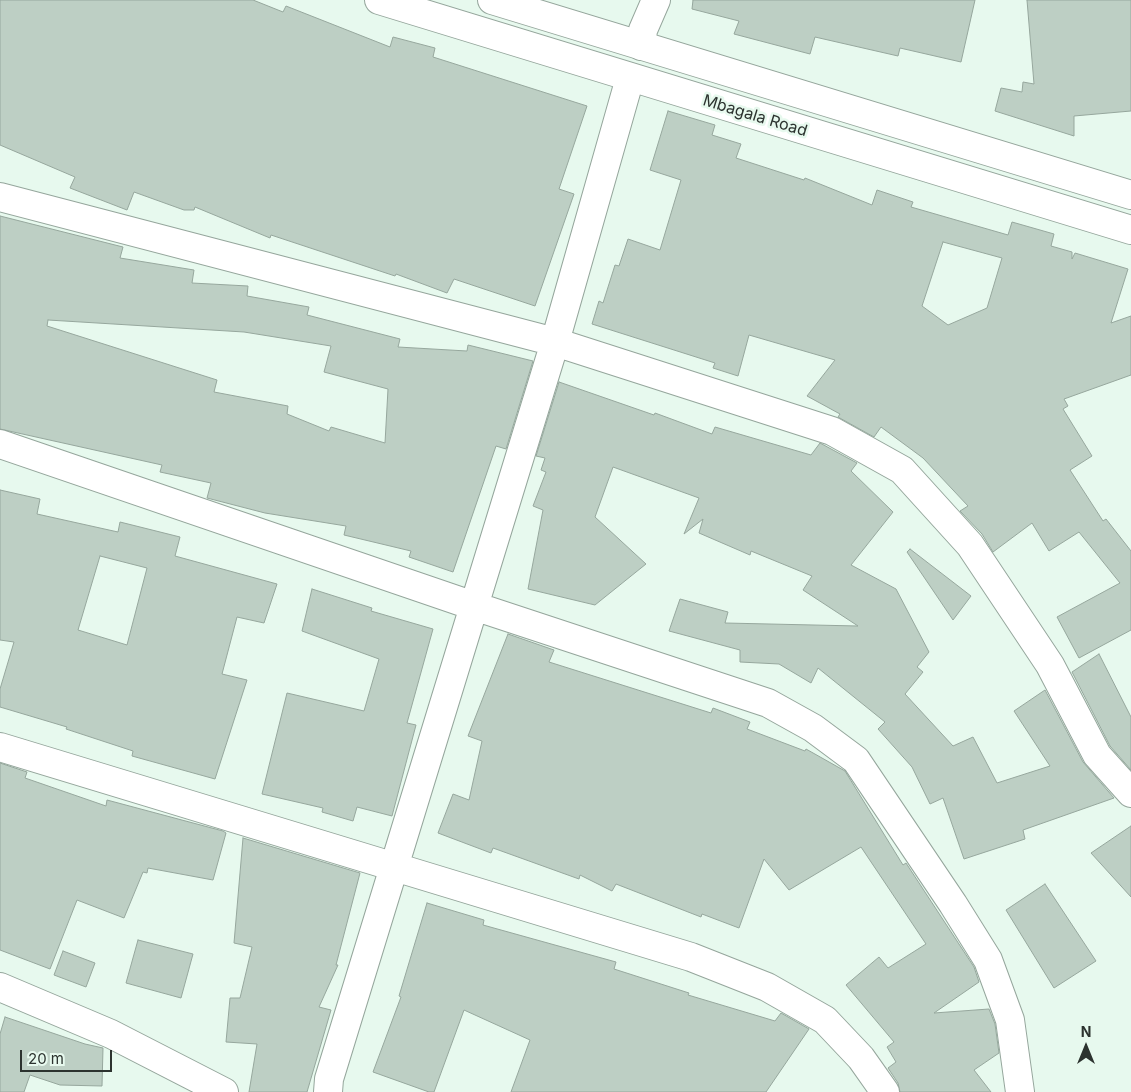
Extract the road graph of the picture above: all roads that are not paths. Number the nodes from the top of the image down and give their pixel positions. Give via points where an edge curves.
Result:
1 (379, 0) edge
2 (492, 0) edge
3 (656, 0) edge
4 (641, 46) junction
5 (630, 78) junction
6 (1131, 195) edge
7 (0, 197) edge
8 (1130, 234) edge
9 (555, 342) junction
10 (0, 444) edge
11 (474, 606) junction
12 (0, 747) edge
13 (1131, 793) edge
14 (394, 867) junction
15 (0, 987) edge
16 (224, 1092) edge
17 (328, 1092) edge
18 (885, 1092) edge
19 (1020, 1092) edge

1 - 5 street, Mbagala Road
2 - 4 street, Mbagala Road
3 - 4 street via 643,30
4 - 6 street, Mbagala Road
5 - 8 street, Mbagala Road
5 - 9 street
7 - 9 street
9 - 11 street
9 - 13 street via 832,431 902,470 970,545 1050,665 1097,755
10 - 11 street
11 - 14 street
11 - 19 street via 768,703 813,728 856,760 988,960 1010,1020
12 - 14 street
14 - 17 street via 329,1079
14 - 18 street via 691,957 767,987 825,1020 861,1058
15 - 16 street via 111,1034

